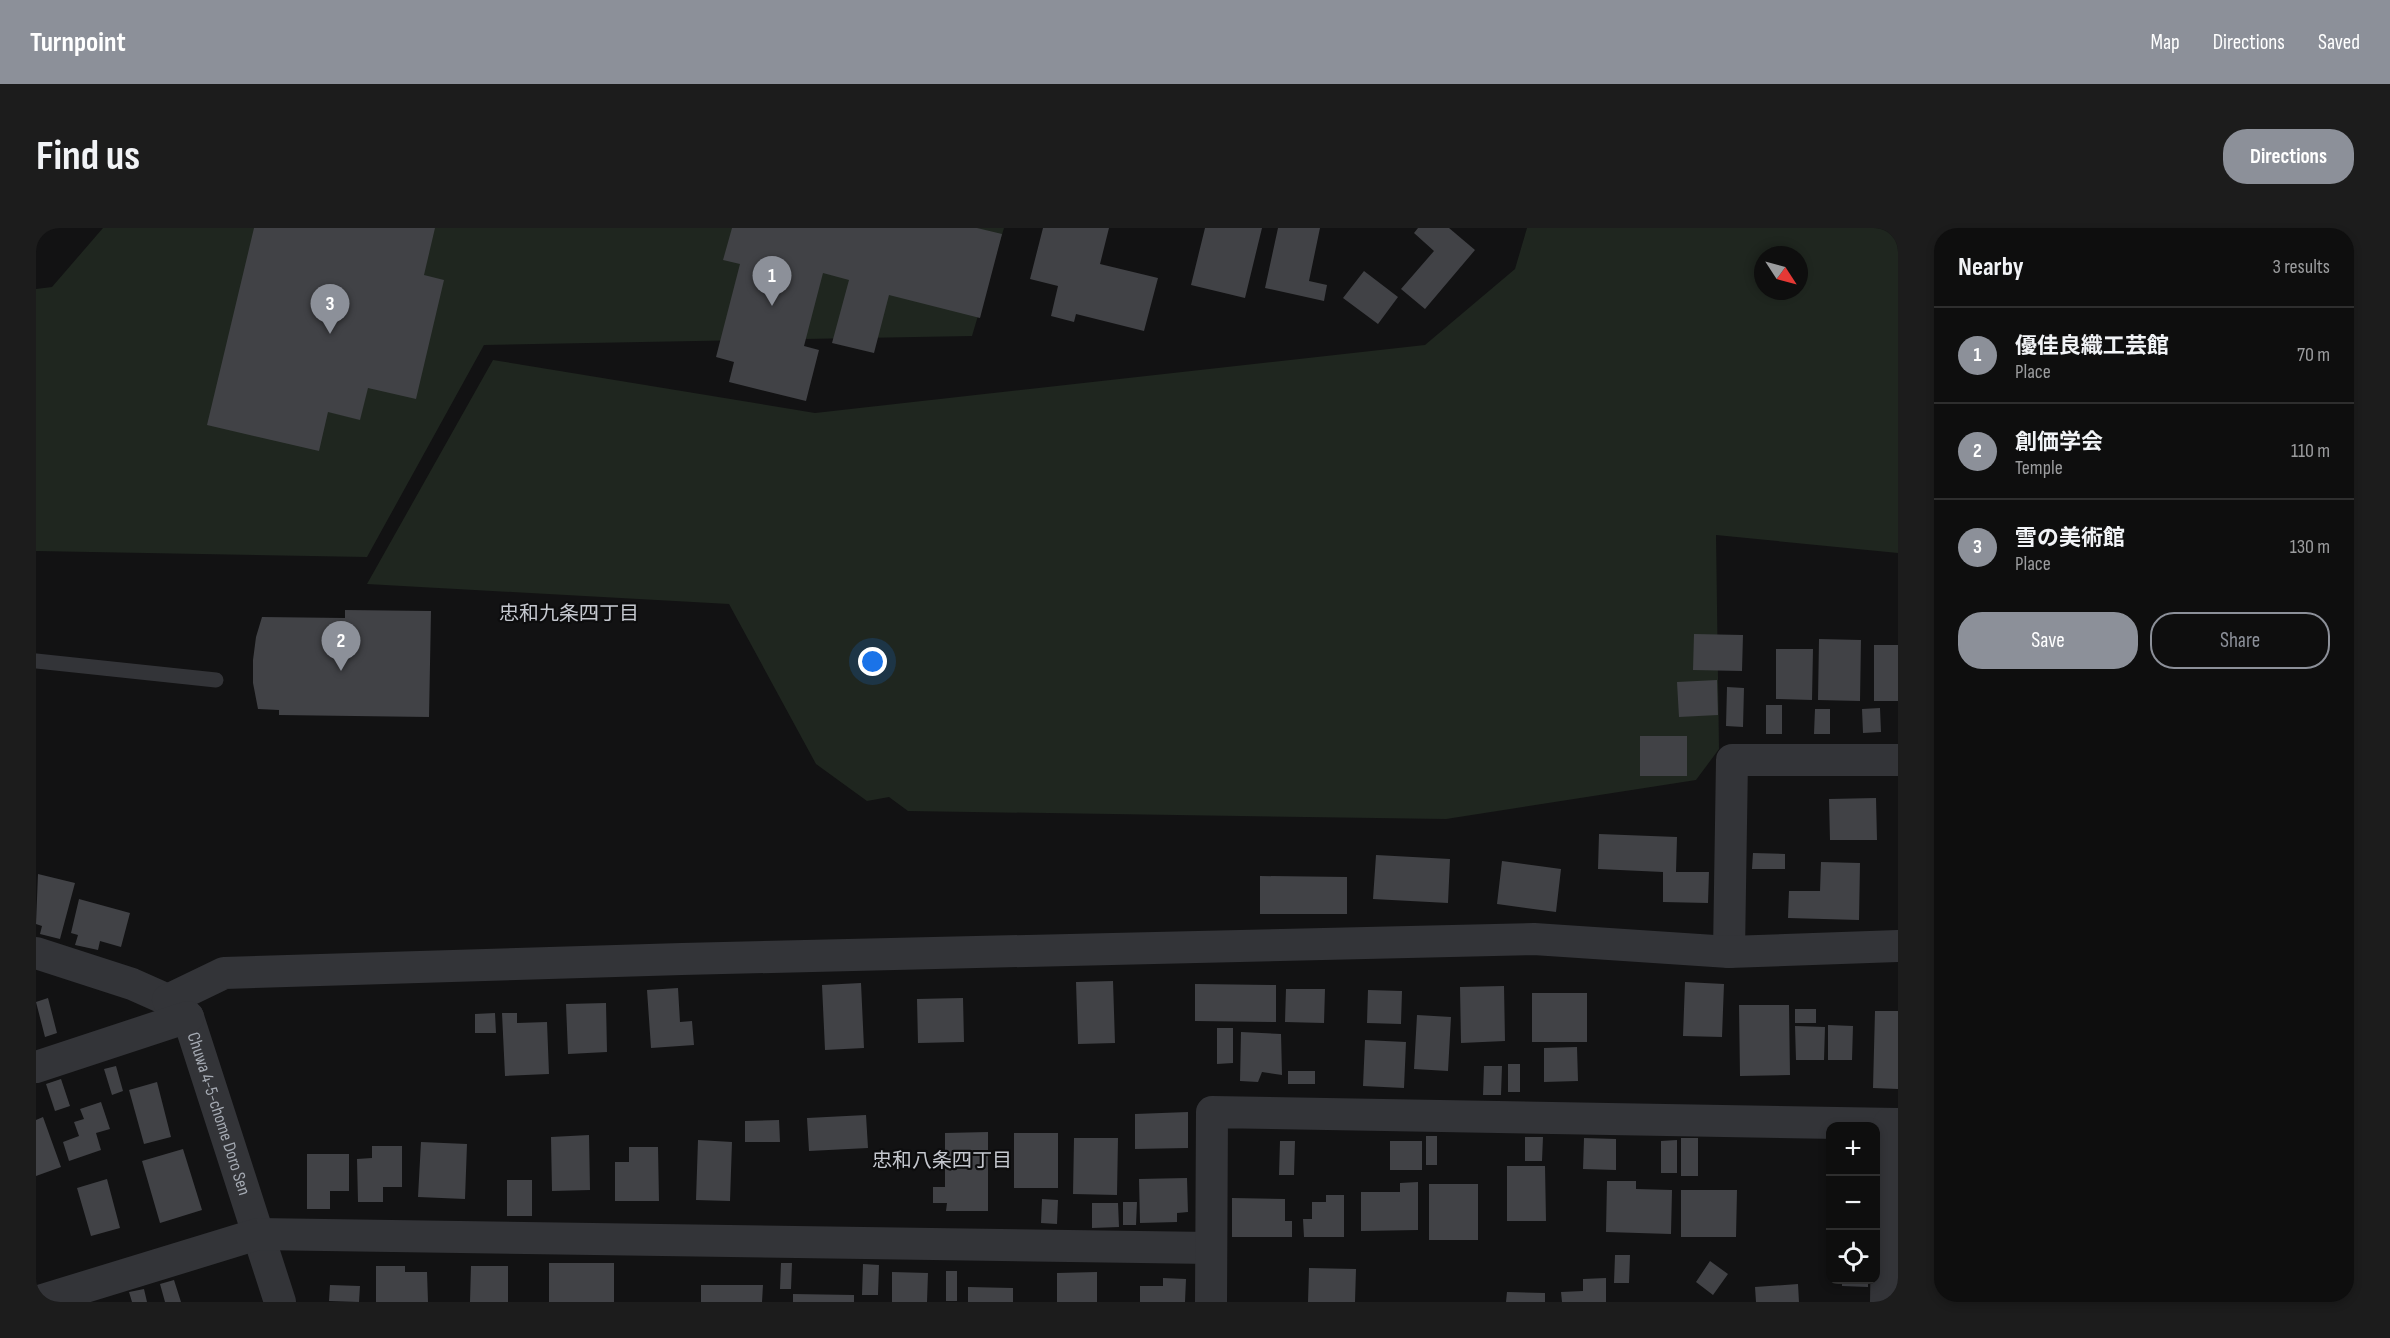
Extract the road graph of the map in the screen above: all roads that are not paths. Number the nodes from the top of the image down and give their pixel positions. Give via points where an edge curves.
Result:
1 (36, 661) edge
2 (216, 680) dead end
3 (1898, 760) edge
4 (1898, 946) edge
5 (1729, 952) junction
6 (36, 953) edge
7 (178, 1009) junction
8 (36, 1067) edge
9 (1893, 1124) edge
10 (258, 1234) junction
11 (1211, 1248) junction
12 (36, 1302) edge
13 (280, 1302) edge
14 (1211, 1302) edge
15 (1886, 1302) edge

1 - 2 lane
3 - 5 street via 1732,760
4 - 5 street
5 - 7 street via 1534,939 224,974
6 - 7 street via 132,984
7 - 8 street
7 - 10 street, Chuwa 4-5-chome Doro Sen
9 - 11 street via 1212,1112
9 - 15 street
10 - 11 street
10 - 12 street
10 - 13 street, Chuwa 4-5-chome Doro Sen
11 - 14 street

